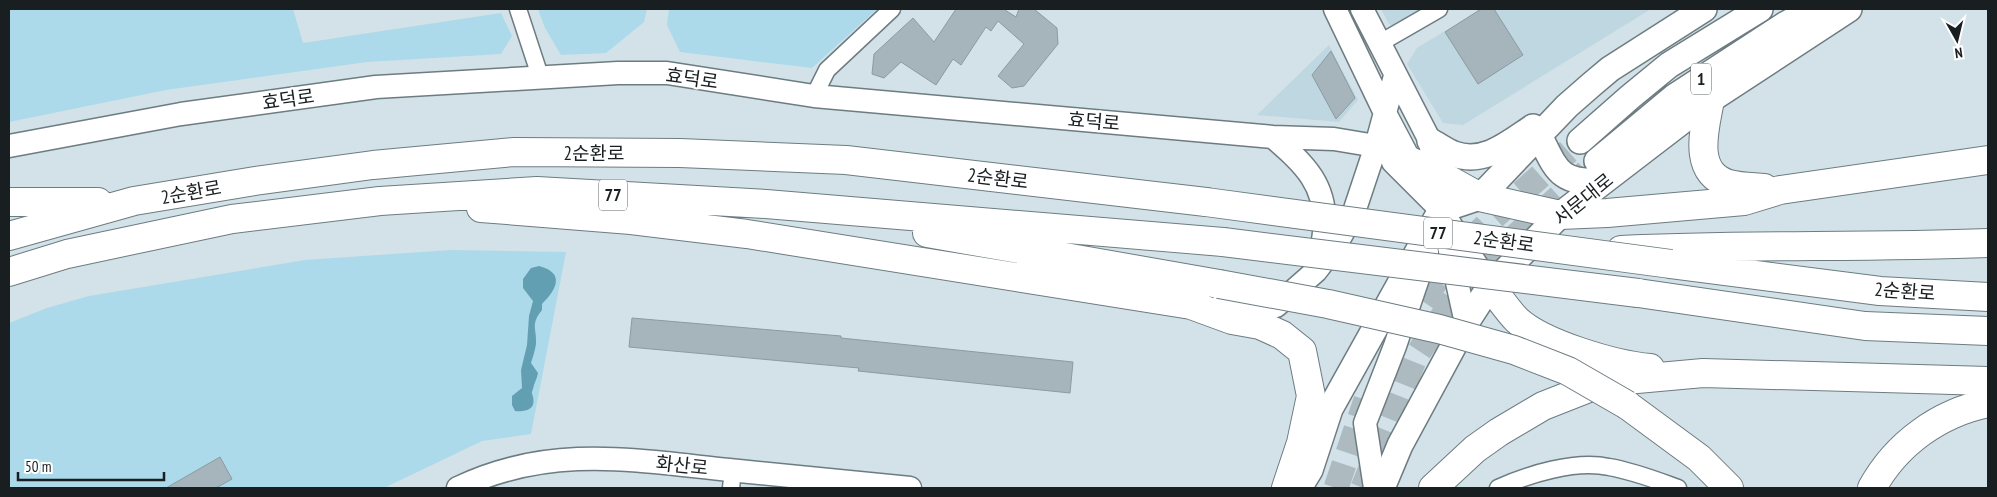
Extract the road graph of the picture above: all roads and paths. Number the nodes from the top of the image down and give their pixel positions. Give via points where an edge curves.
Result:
1 (518, 9) edge
2 (892, 9) edge
3 (1335, 9) edge
4 (1362, 9) edge
5 (1439, 9) edge
6 (1704, 9) edge
7 (1760, 9) edge
8 (1814, 9) edge
9 (1848, 9) edge
10 (1380, 43) junction
11 (540, 76) junction
12 (1395, 76) junction
13 (814, 96) junction
14 (1710, 100) junction
15 (1567, 106) junction
16 (1386, 115) junction
17 (1539, 134) junction
18 (1273, 137) junction
19 (1430, 141) junction
20 (1580, 142) tunnel mouth
21 (9, 146) edge
22 (1376, 146) junction
23 (1409, 160) junction
24 (1988, 160) edge
25 (1601, 171) junction
26 (1435, 172) junction
27 (1780, 190) junction
28 (1480, 197) junction
29 (380, 201) junction
30 (9, 202) edge
31 (134, 202) junction
32 (766, 204) junction
33 (1442, 210) junction
34 (1560, 215) junction
35 (9, 236) edge
36 (1988, 243) edge
37 (1585, 252) junction
38 (1316, 271) junction
39 (9, 272) edge
40 (1490, 286) junction
41 (1988, 296) edge
42 (1190, 305) junction
43 (1466, 323) junction
44 (1988, 332) edge
45 (1703, 373) junction
46 (1988, 381) edge
47 (1988, 403) edge
48 (732, 479) edge
49 (458, 488) edge
50 (910, 488) edge
51 (1286, 488) edge
52 (1299, 488) edge
53 (1375, 488) edge
54 (1382, 488) edge
55 (1433, 488) edge
56 (1498, 488) edge
57 (1678, 488) edge
58 (1729, 488) edge
59 (1872, 488) edge

1 - 11 street
2 - 13 street via 827,70
3 - 16 street
4 - 10 street
5 - 10 street
6 - 15 main road via 1610,69
7 - 20 main road, 1 via 1669,65
8 - 25 main road, 서문대로 / 1 via 1674,97
9 - 14 main road, 서문대로
10 - 12 street
11 - 13 street, 효덕로 via 667,73
11 - 21 street, 효덕로 via 376,87 181,114
12 - 16 street
12 - 19 street
13 - 18 street, 효덕로
14 - 25 main road, 서문대로
14 - 27 highway via 1702,152 1711,171 1730,184
15 - 17 main road
15 - 19 main road via 1494,152 1464,156
16 - 22 street
16 - 23 street
17 - 25 main road via 1549,158 1563,175 1586,182
17 - 28 main road
18 - 22 street, 효덕로 via 1334,139
18 - 38 street via 1303,164 1319,186 1324,231
19 - 26 street
22 - 23 highway
22 - 33 street
22 - 38 street via 1354,212 1336,245
23 - 26 highway
23 - 33 street
24 - 27 highway
25 - 34 main road, 서문대로
26 - 28 highway
26 - 33 street
27 - 34 highway via 1744,201
28 - 33 main road
28 - 34 highway
29 - 32 highway, 2순환로 / 77 via 537,191
29 - 39 highway, 2순환로 / 77 via 232,219 68,254
29 - 42 highway via 631,220 747,234
30 - 31 highway
31 - 35 highway, 2순환로 / 77
31 - 37 highway, 2순환로 / 77, bridge via 373,165 514,152 680,154 846,160 1206,202
32 - 44 highway, 2순환로 / 77, bridge via 1222,242 1638,293 1865,326
32 - 58 highway, bridge via 1328,304 1514,350 1568,371 1627,405 1699,458
33 - 40 street
33 - 43 street
33 - 52 main road via 1330,408 1310,470
33 - 53 street via 1365,423
34 - 40 main road, 서문대로
36 - 37 highway, bridge via 1700,246
37 - 41 highway, 2순환로 / 77, bridge via 1880,291
38 - 42 street via 1276,306 1252,309
40 - 43 main road, 서문대로
40 - 45 highway via 1517,320 1543,336 1582,352 1627,366
42 - 51 highway via 1232,320 1260,325 1282,335 1302,351 1311,396 1301,443
43 - 54 main road, 서문대로 via 1400,444
45 - 46 highway
45 - 55 highway via 1604,382 1543,406 1475,449
47 - 59 highway via 1927,428 1899,450
48 - 49 street, 화산로 via 639,460 577,458 505,470
48 - 50 street, 화산로
56 - 57 street via 1519,478 1586,465 1608,466

